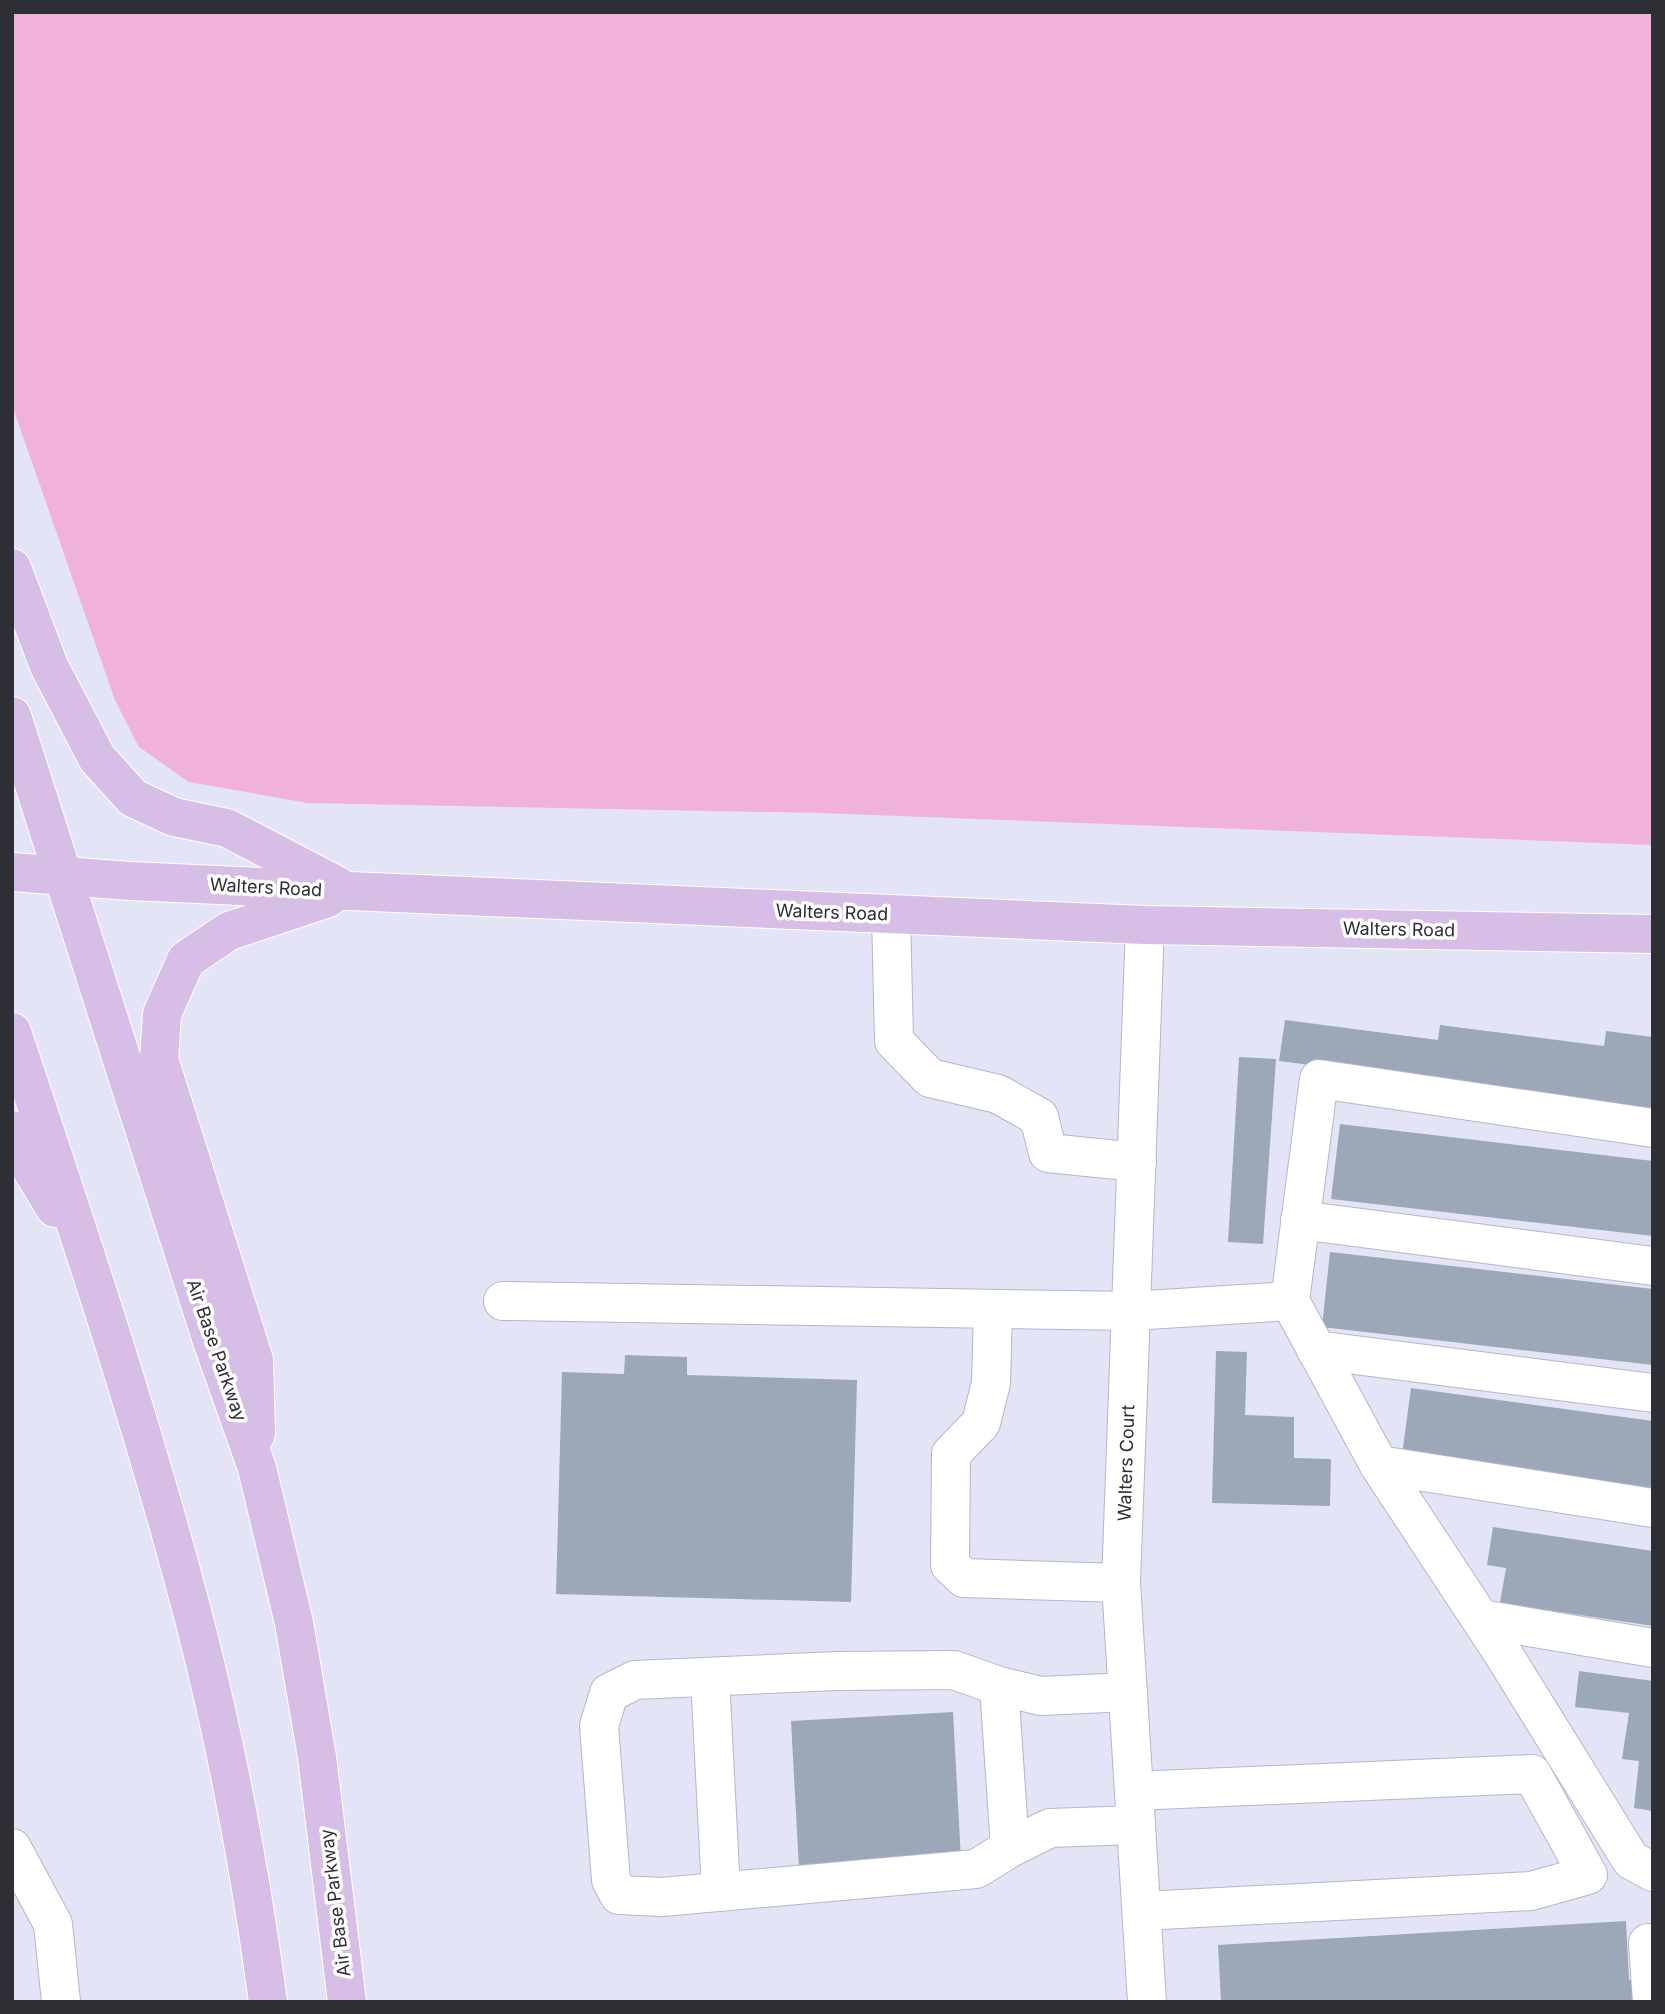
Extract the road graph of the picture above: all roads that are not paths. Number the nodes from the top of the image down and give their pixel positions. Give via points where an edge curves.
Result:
1 (12, 568) edge
2 (12, 716) edge
3 (12, 872) edge
4 (63, 876) junction
5 (349, 891) junction
6 (891, 914) junction
7 (1145, 925) junction
8 (1653, 934) edge
9 (12, 1032) edge
10 (1653, 1128) edge
11 (12, 1130) edge
12 (1137, 1162) junction
13 (1300, 1220) junction
14 (88, 1259) junction
15 (1653, 1266) edge
16 (503, 1301) dead end
17 (1290, 1301) junction
18 (993, 1309) junction
19 (1131, 1311) junction
20 (1316, 1350) junction
21 (1653, 1393) edge
22 (1379, 1465) junction
23 (257, 1468) junction
24 (1653, 1508) edge
25 (1121, 1583) junction
26 (1481, 1619) junction
27 (1653, 1648) edge
28 (710, 1677) junction
29 (999, 1686) junction
30 (1128, 1692) junction
31 (1135, 1808) junction
32 (12, 1848) edge
33 (1010, 1848) junction
34 (1653, 1872) edge
35 (721, 1892) junction
36 (1142, 1911) junction
37 (1648, 1943) dead end
38 (61, 2002) edge
39 (268, 2002) edge
40 (347, 2002) edge
41 (1147, 2002) edge
42 (1652, 2002) edge

1 - 5 main road via 49,666 97,758 133,798 174,817 226,828
2 - 4 main road, Air Base Parkway
3 - 4 main road, Walters Road
4 - 5 main road, Walters Road
4 - 23 main road, Air Base Parkway
5 - 6 main road, Walters Road
5 - 23 main road via 229,931 186,960 162,1014 159,1059 254,1360
6 - 7 main road, Walters Road
6 - 12 street via 894,1041 930,1078 998,1094 1038,1117 1048,1153
7 - 8 main road, Walters Road
7 - 12 street, Walters Court
9 - 14 main road
10 - 13 street via 1319,1079
11 - 14 main road
12 - 19 street, Walters Court
13 - 15 street
13 - 17 street
14 - 39 main road via 195,1624 228,1765
16 - 18 street
17 - 19 street
17 - 20 street
18 - 19 street
18 - 25 street via 991,1383 981,1423 951,1454 950,1565 964,1578
19 - 25 street, Walters Court
20 - 21 street
20 - 22 street
22 - 24 street
22 - 26 street
23 - 40 main road, Air Base Parkway via 294,1623 317,1757
25 - 30 street, Walters Court
26 - 27 street
26 - 34 street via 1631,1860
28 - 29 street via 954,1670
28 - 35 street
28 - 35 street via 635,1680 609,1693 599,1726 611,1880 619,1895
29 - 30 street via 1041,1696
29 - 33 street
30 - 31 street, Walters Court
31 - 33 street via 1050,1828
31 - 36 street, Walters Court
31 - 36 street via 1532,1774 1588,1875 1531,1891
32 - 38 street via 53,1924
33 - 35 street via 976,1869
36 - 41 street, Walters Court
37 - 42 street

